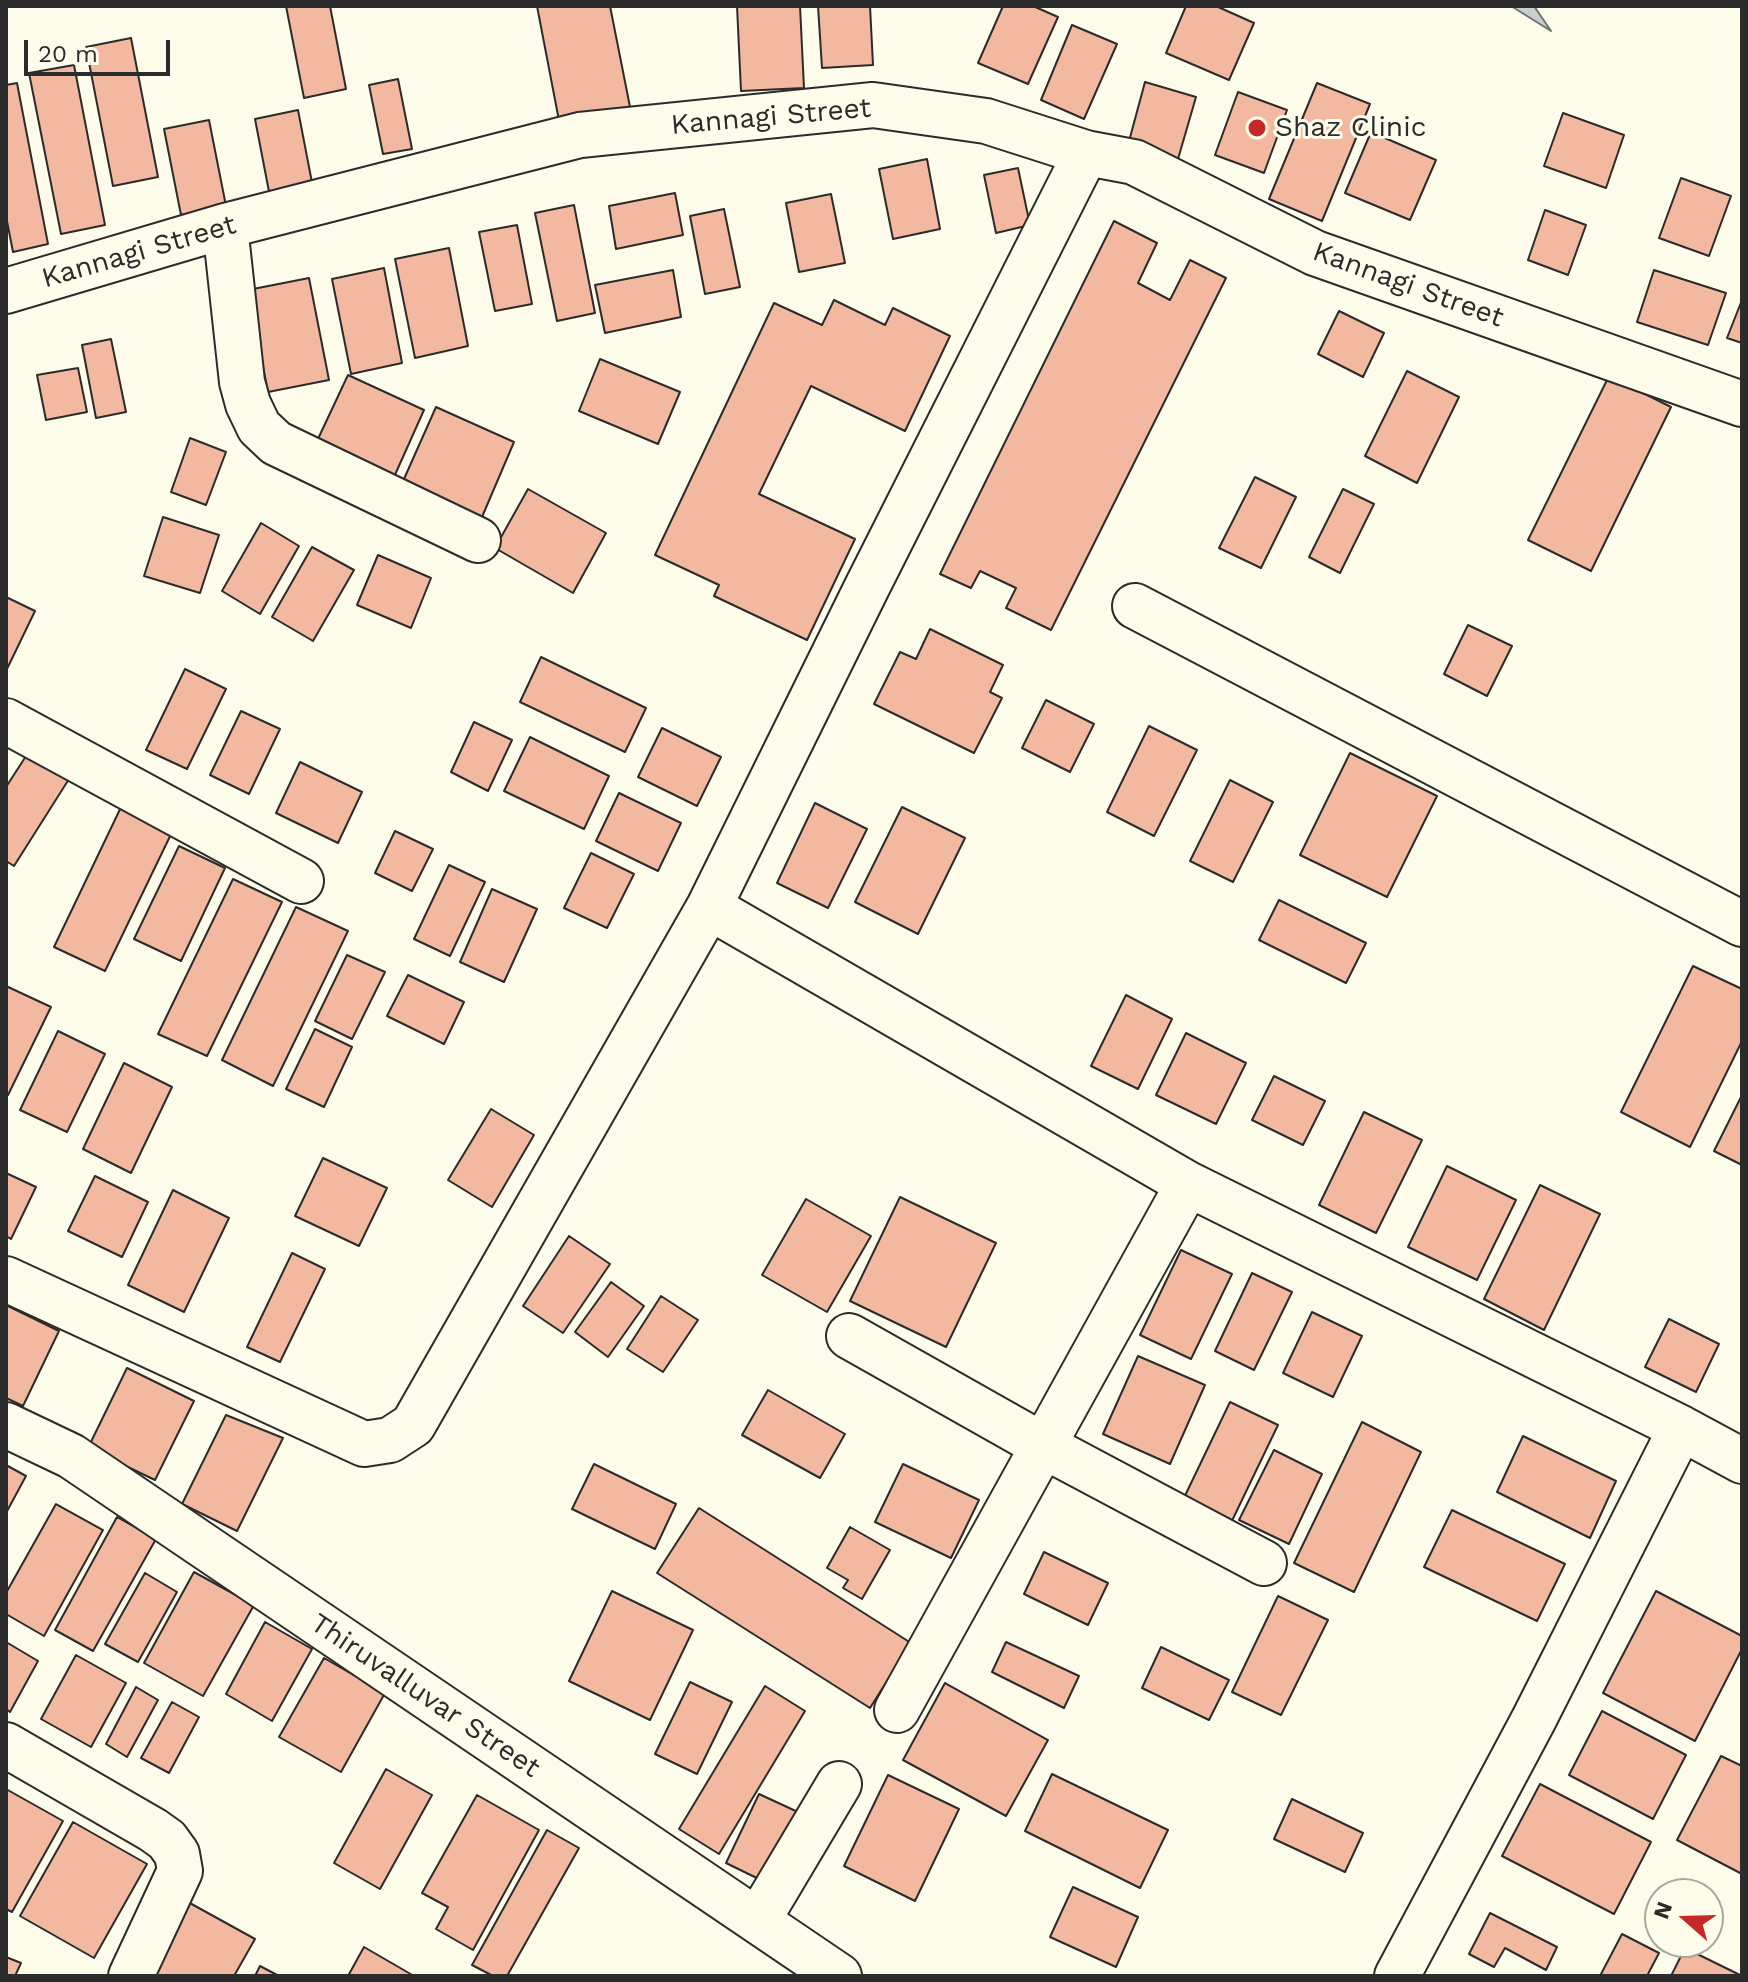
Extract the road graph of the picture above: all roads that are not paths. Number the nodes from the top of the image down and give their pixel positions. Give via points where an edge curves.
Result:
1 (1086, 153) junction
2 (225, 226) junction
3 (6, 291) edge
4 (1742, 404) edge
5 (478, 540) dead end
6 (1135, 606) dead end
7 (6, 721) edge
8 (301, 881) dead end
9 (709, 907) junction
10 (1742, 924) edge
11 (1188, 1184) junction
12 (6, 1279) edge
13 (849, 1336) dead end
14 (6, 1425) edge
15 (1681, 1428) junction
16 (1042, 1445) junction
17 (1742, 1461) edge
18 (1264, 1563) dead end
19 (897, 1710) dead end
20 (6, 1745) edge
21 (839, 1784) dead end
22 (758, 1920) junction
23 (1405, 1973) edge
24 (131, 1976) edge
25 (839, 1976) edge

1 - 2 street, Kannagi Street via 986,121 873,105 580,135
1 - 4 street, Kannagi Street via 1134,162 1315,253
1 - 9 street
2 - 3 street, Kannagi Street
2 - 5 street via 242,382 259,427 276,443
6 - 10 street
7 - 8 street
9 - 11 street
9 - 12 street via 413,1425 390,1440 364,1444
11 - 15 street
11 - 16 street
13 - 16 street
14 - 22 street, Thiruvalluvar Street via 71,1456
15 - 17 street
15 - 23 street
16 - 18 street
16 - 19 street
20 - 24 street via 153,1830 177,1854 180,1871
21 - 22 street
22 - 25 street, Thiruvalluvar Street

